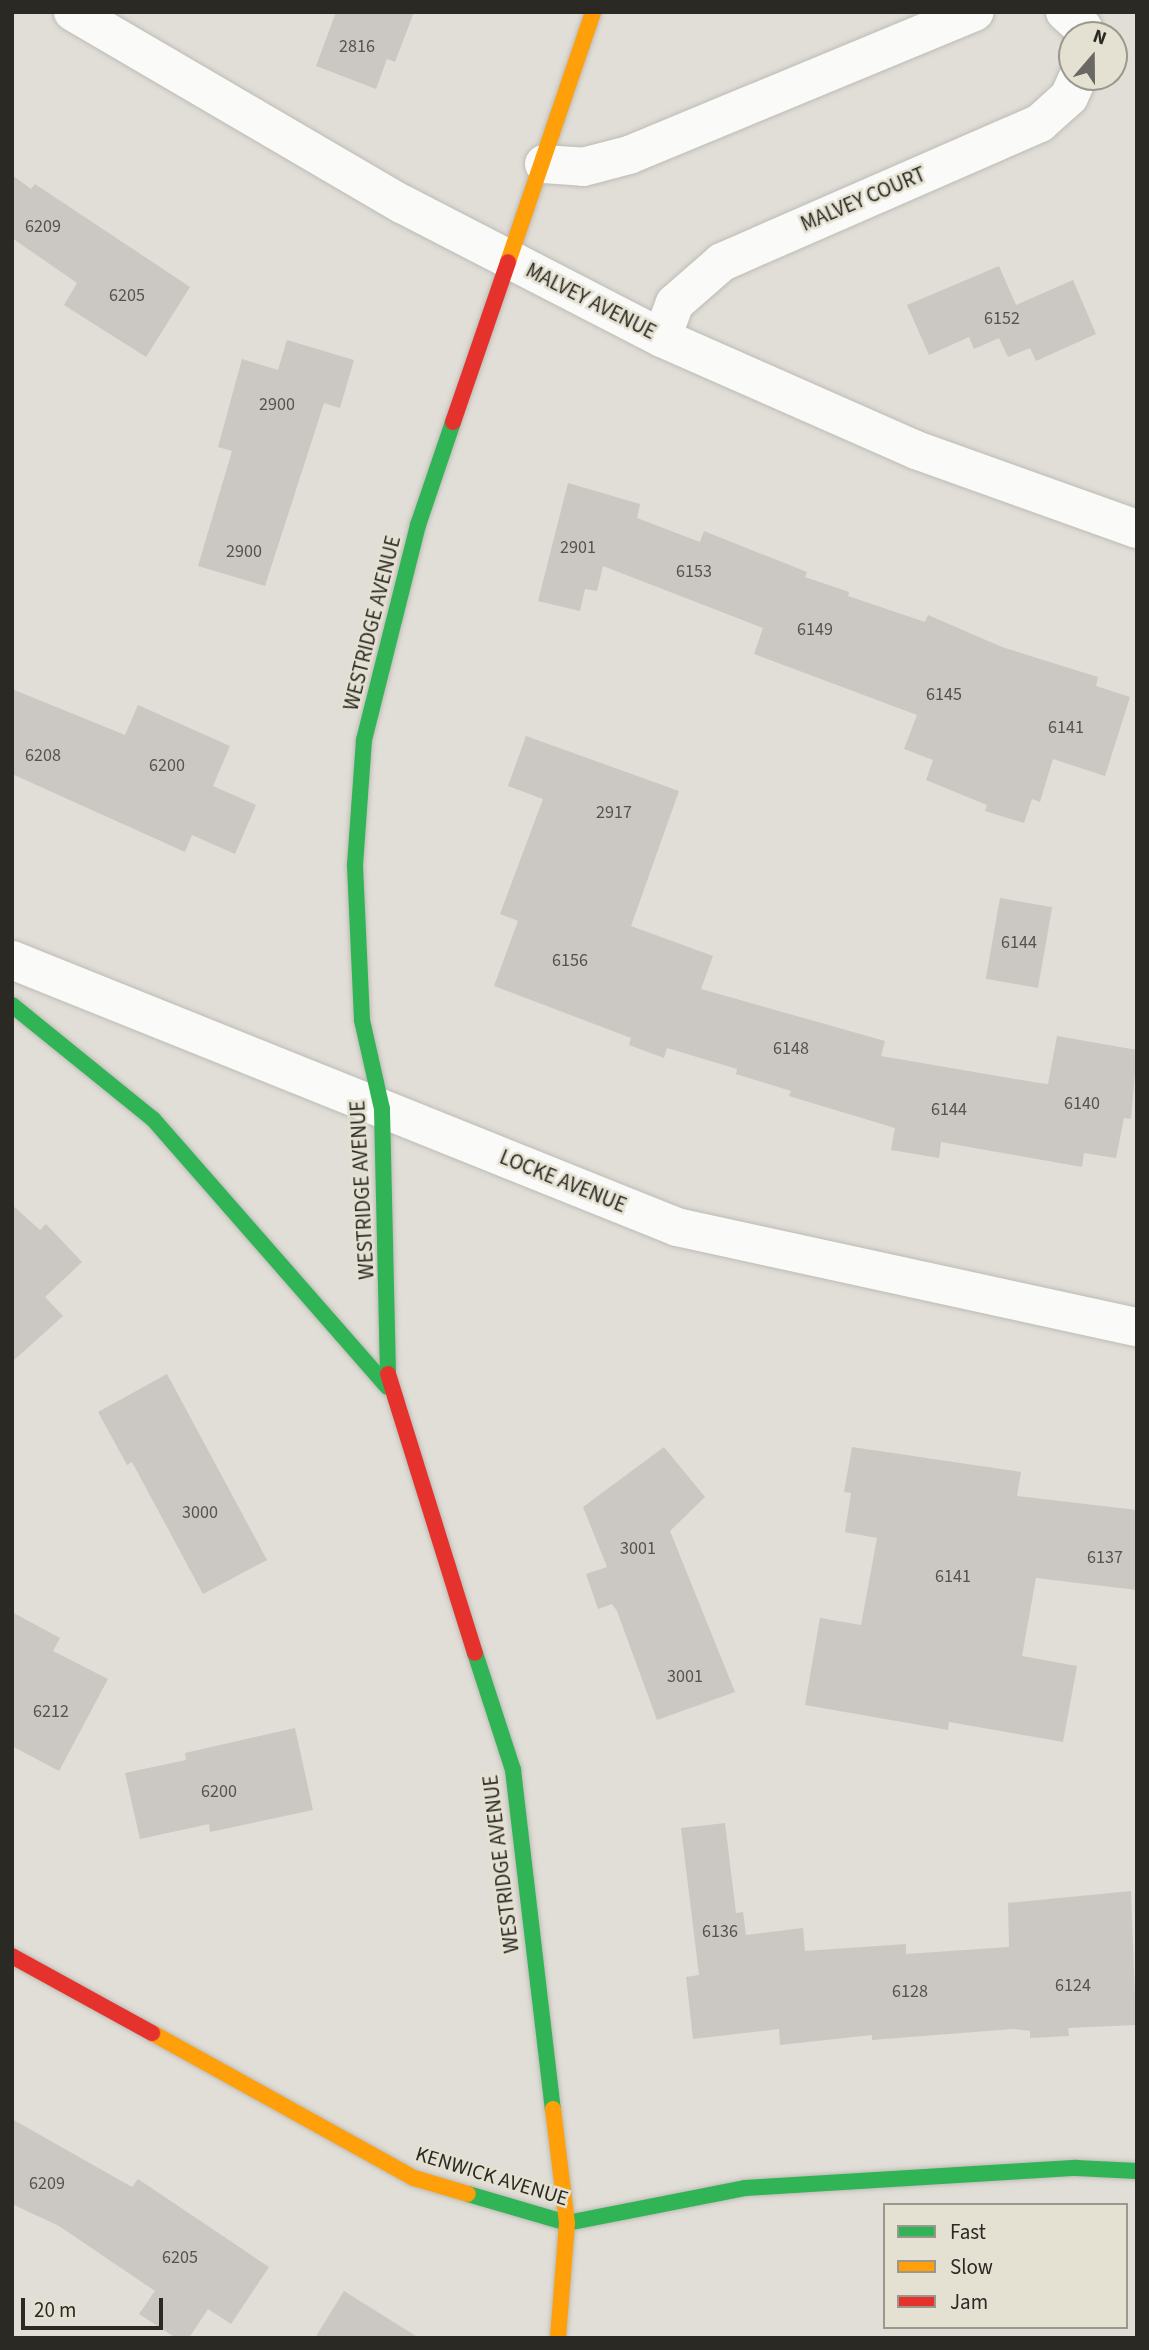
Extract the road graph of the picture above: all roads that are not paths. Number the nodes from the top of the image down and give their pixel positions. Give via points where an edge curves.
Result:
1 (73, 12) edge
2 (593, 12) edge
3 (975, 12) edge
4 (1072, 91) edge
5 (544, 164) junction
6 (510, 260) junction
7 (662, 338) junction
8 (1137, 529) edge
9 (12, 960) edge
10 (12, 1005) edge
11 (382, 1109) junction
12 (1137, 1327) edge
13 (388, 1387) junction
14 (12, 1956) edge
15 (1137, 2171) edge
16 (568, 2223) junction
17 (558, 2338) edge

1 - 6 street, MALVEY AVENUE via 402,204
2 - 5 street, WESTRIDGE AVENUE
3 - 5 street via 629,155 583,167
4 - 7 street, MALVEY COURT via 1040,123 722,262 675,303
5 - 6 street, WESTRIDGE AVENUE
6 - 7 street, MALVEY AVENUE
6 - 11 street, WESTRIDGE AVENUE via 418,525 364,740 355,865 362,1020
7 - 8 street, MALVEY AVENUE via 916,450
9 - 11 street, LOCKE AVENUE
10 - 13 street via 153,1119
11 - 12 street, LOCKE AVENUE via 677,1227
11 - 13 street, WESTRIDGE AVENUE
13 - 16 street, WESTRIDGE AVENUE via 513,1770
14 - 16 street, KENWICK AVENUE via 414,2178
15 - 16 street, KENWICK AVENUE via 1076,2168 745,2188
16 - 17 street, WESTRIDGE AVENUE

